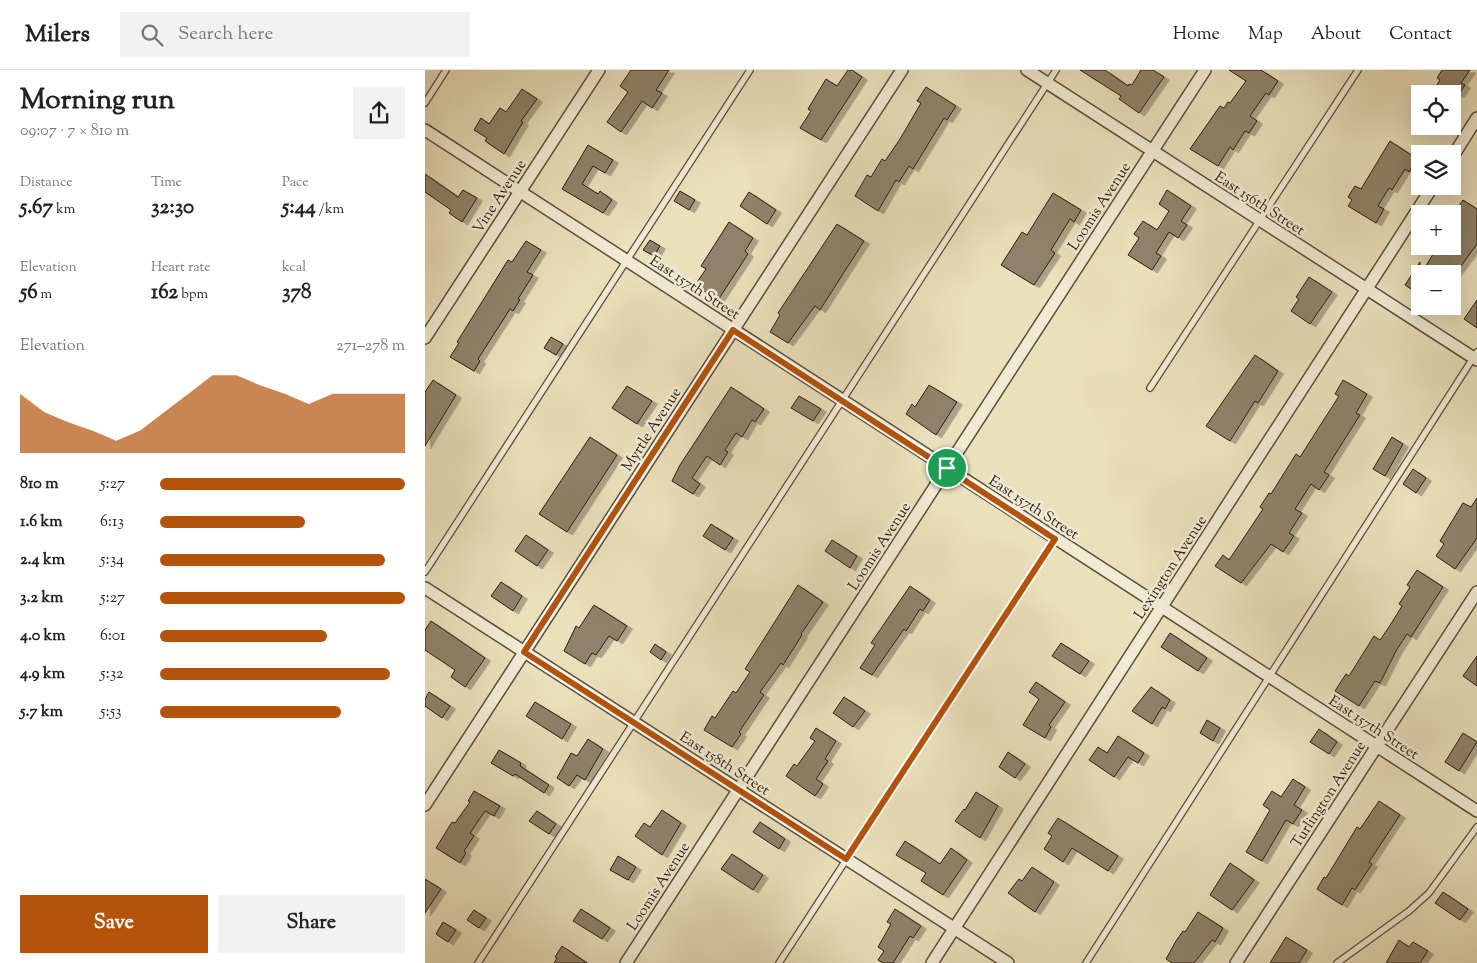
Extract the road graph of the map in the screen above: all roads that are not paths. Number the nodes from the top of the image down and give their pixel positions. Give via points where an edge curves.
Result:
1 (446, 70) edge
2 (599, 70) edge
3 (750, 70) edge
4 (902, 70) edge
5 (1027, 70) edge
6 (1056, 70) edge
7 (1205, 70) edge
8 (1357, 70) edge
9 (1048, 83) junction
10 (425, 103) edge
11 (1477, 118) edge
12 (425, 130) edge
13 (1460, 145) edge
14 (1153, 151) junction
15 (520, 191) junction
16 (1427, 195) edge
17 (1259, 220) junction
18 (627, 260) junction
19 (1367, 289) junction
20 (733, 330) junction
21 (425, 338) edge
22 (1476, 357) edge
23 (1150, 388) dead end
24 (842, 400) junction
25 (947, 468) junction
26 (1055, 539) junction
27 (425, 572) edge
28 (425, 588) edge
29 (1477, 592) edge
30 (1161, 608) junction
31 (524, 652) junction
32 (1268, 677) junction
33 (634, 722) junction
34 (1377, 747) junction
35 (739, 790) junction
36 (425, 805) edge
37 (1477, 811) edge
38 (1477, 827) edge
39 (846, 859) junction
40 (954, 929) junction
41 (477, 963) edge
42 (626, 963) edge
43 (779, 963) edge
44 (932, 963) edge
45 (1008, 963) edge
46 (1086, 963) edge
47 (1236, 963) edge
48 (1337, 963) edge

1 - 10 lane
2 - 15 street, Vine Avenue
3 - 18 lane
4 - 20 street, Myrtle Avenue
5 - 9 street, East 156th Street
6 - 9 lane
7 - 14 street, Loomis Avenue
8 - 17 lane
9 - 14 street, East 156th Street
9 - 24 lane
11 - 13 street
12 - 15 street, East 157th Street
14 - 17 street, East 156th Street
14 - 25 street, Loomis Avenue
15 - 18 street, East 157th Street
15 - 21 street, Vine Avenue
16 - 19 street, Lexington Avenue
17 - 19 street, East 156th Street
17 - 23 lane
18 - 20 street, East 157th Street
18 - 27 lane
19 - 22 street, East 156th Street
19 - 30 street, Lexington Avenue
20 - 24 street, East 157th Street
20 - 31 street, Myrtle Avenue
22 - 32 lane
24 - 25 street, East 157th Street
24 - 33 lane
25 - 26 street, East 157th Street
25 - 35 street, Loomis Avenue
26 - 30 street, East 157th Street
26 - 39 lane
28 - 31 street, East 158th Street
29 - 34 street, Turlington Avenue
30 - 32 street, East 157th Street
30 - 40 street, Lexington Avenue
31 - 33 street, East 158th Street
31 - 36 street, Myrtle Avenue
32 - 34 street, East 157th Street
32 - 46 lane
33 - 35 street, East 158th Street
33 - 41 lane
34 - 37 street, East 157th Street
34 - 47 street, Turlington Avenue
35 - 39 street, East 158th Street
35 - 42 street, Loomis Avenue
38 - 48 lane via 1429,893
39 - 40 street, East 158th Street
39 - 43 lane
40 - 44 street, Lexington Avenue
40 - 45 street, East 158th Street

